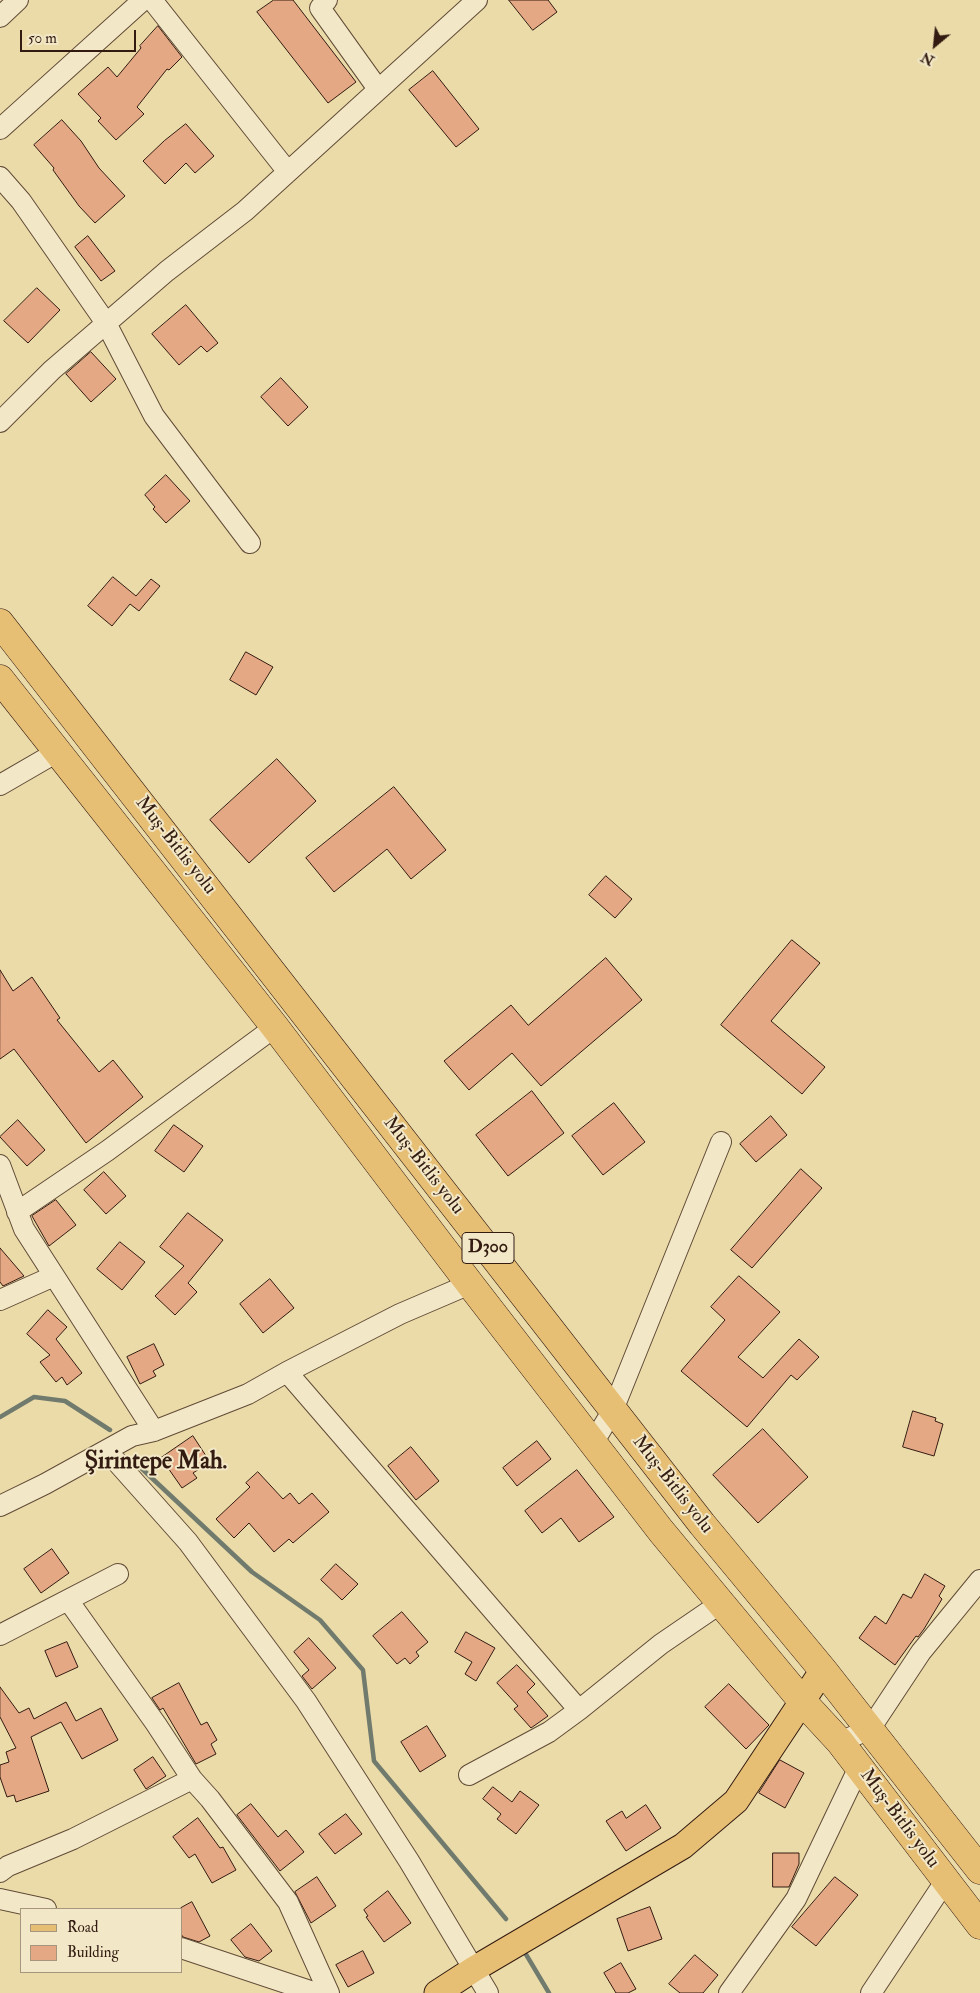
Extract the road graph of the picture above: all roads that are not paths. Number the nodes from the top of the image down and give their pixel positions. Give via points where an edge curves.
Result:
1 (18, 0) edge
2 (143, 0) edge
3 (152, 0) edge
4 (327, 0) edge
5 (477, 0) edge
6 (0, 17) edge
7 (378, 89) junction
8 (0, 129) edge
9 (288, 172) junction
10 (0, 177) edge
11 (106, 323) junction
12 (0, 422) edge
13 (250, 543) dead end
14 (0, 623) edge
15 (0, 679) edge
16 (57, 752) junction
17 (0, 785) edge
18 (275, 1027) junction
19 (721, 1142) dead end
20 (0, 1165) edge
21 (17, 1212) junction
22 (54, 1276) junction
23 (470, 1284) junction
24 (0, 1300) edge
25 (287, 1372) junction
26 (613, 1410) junction
27 (154, 1431) junction
28 (593, 1443) junction
29 (107, 1450) junction
30 (0, 1506) edge
31 (118, 1574) dead end
32 (980, 1580) edge
33 (68, 1600) junction
34 (721, 1603) junction
35 (0, 1635) edge
36 (823, 1670) junction
37 (803, 1702) junction
38 (579, 1710) junction
39 (870, 1729) junction
40 (840, 1742) junction
41 (859, 1767) junction
42 (469, 1775) dead end
43 (192, 1779) junction
44 (980, 1870) edge
45 (0, 1872) edge
46 (946, 1880) junction
47 (0, 1899) edge
48 (41, 1908) edge
49 (980, 1925) edge
50 (182, 1948) edge
51 (474, 1969) junction
52 (316, 1993) edge
53 (329, 1993) edge
54 (436, 1993) edge
55 (488, 1993) edge
56 (729, 1993) edge
57 (871, 1993) edge

1 - 6 street
2 - 8 street
3 - 9 street
4 - 7 street via 320,8
5 - 7 street
7 - 9 street
9 - 11 street via 246,211
10 - 11 street via 21,201
11 - 12 street via 52,370
11 - 13 street via 154,416
14 - 26 highway, Muş-Bitlis yolu / D300
15 - 16 highway, Muş-Bitlis yolu / D300
16 - 17 street
16 - 18 highway, Muş-Bitlis yolu / D300
18 - 21 street via 108,1151
18 - 23 highway, Muş-Bitlis yolu / D300
19 - 26 street
20 - 21 street
21 - 22 street
22 - 24 street
22 - 27 street
23 - 25 street via 400,1314
23 - 28 highway, Muş-Bitlis yolu / D300
25 - 27 street via 248,1394
25 - 38 street
26 - 28 street
26 - 36 highway, Muş-Bitlis yolu / D300
27 - 29 street via 132,1436
28 - 34 highway, Muş-Bitlis yolu / D300
29 - 30 street
29 - 51 street via 188,1542 306,1701
31 - 33 street
32 - 39 street via 921,1652
33 - 35 street
33 - 43 street
34 - 37 highway, Muş-Bitlis yolu / D300
34 - 38 street via 661,1644
36 - 37 main road
36 - 39 highway, Muş-Bitlis yolu / D300
37 - 40 highway, Muş-Bitlis yolu / D300
37 - 51 main road via 736,1801 683,1846
38 - 42 street via 549,1732
39 - 40 street
39 - 44 highway, Muş-Bitlis yolu / D300
40 - 41 highway, Muş-Bitlis yolu / D300
41 - 46 highway, Muş-Bitlis yolu / D300
41 - 56 street via 796,1899
43 - 45 street
43 - 53 street via 288,1902
46 - 49 highway, Muş-Bitlis yolu / D300
46 - 57 street
47 - 48 street
50 - 52 street
51 - 54 main road
51 - 55 street

